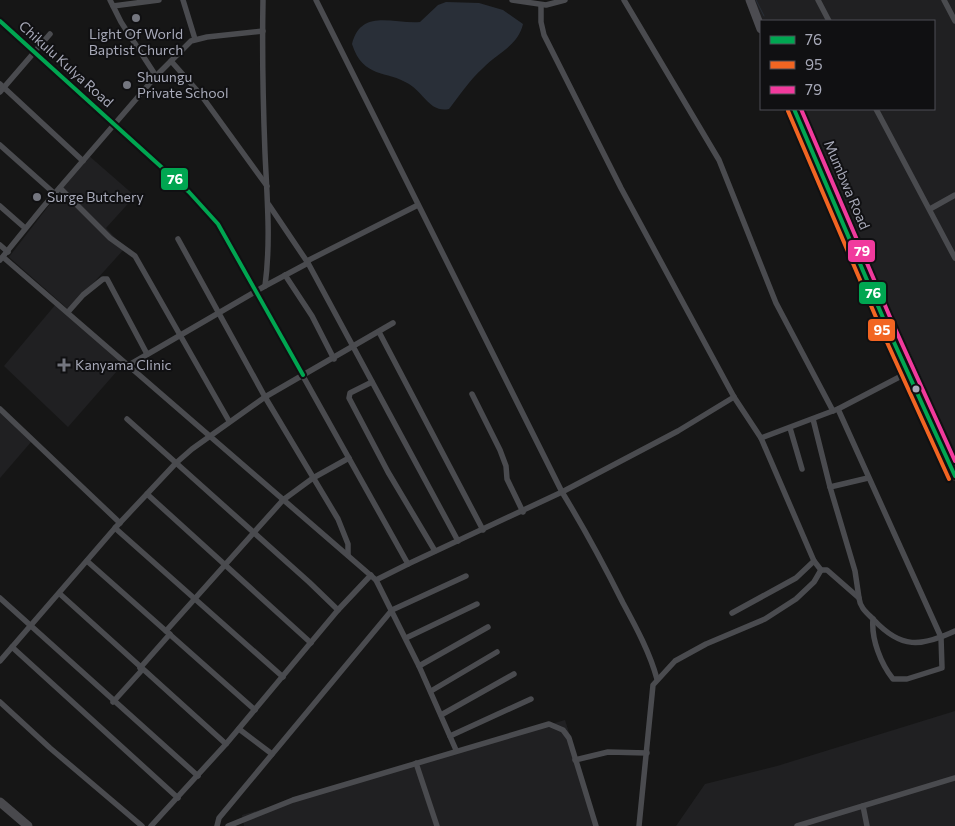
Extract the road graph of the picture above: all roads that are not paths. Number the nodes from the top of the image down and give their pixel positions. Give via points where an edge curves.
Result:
1 (158, 0) edge
2 (183, 0) edge
3 (263, 0) edge
4 (316, 0) edge
5 (512, 0) edge
6 (517, 0) edge
7 (565, 0) edge
8 (624, 0) edge
9 (750, 0) edge
10 (754, 0) edge
11 (818, 0) edge
12 (944, 0) edge
13 (111, 3) edge
14 (541, 4) junction
15 (763, 20) edge
16 (828, 20) edge
17 (0, 21) edge
18 (955, 21) edge
19 (760, 26) edge
20 (263, 30) junction
21 (50, 34) dead end
22 (195, 39) junction
23 (35, 52) junction
24 (171, 61) junction
25 (156, 76) junction
26 (1, 88) edge
27 (794, 110) edge
28 (800, 110) edge
29 (877, 110) edge
30 (115, 125) junction
31 (0, 144) edge
32 (83, 161) junction
33 (268, 187) junction
34 (60, 188) junction
35 (55, 194) junction
36 (955, 195) edge
37 (269, 205) junction
38 (418, 205) junction
39 (0, 206) edge
40 (930, 209) junction
41 (25, 228) junction
42 (178, 239) dead end
43 (0, 245) edge
44 (4, 256) edge
45 (955, 258) edge
46 (307, 262) junction
47 (285, 275) junction
48 (265, 286) junction
49 (256, 292) junction
50 (68, 312) junction
51 (218, 314) junction
52 (394, 323) dead end
53 (379, 332) junction
54 (180, 336) junction
55 (353, 348) junction
56 (147, 354) junction
57 (334, 359) junction
58 (128, 366) junction
59 (910, 371) junction
60 (303, 375) junction
61 (372, 382) junction
62 (472, 394) dead end
63 (265, 397) junction
64 (734, 397) junction
65 (0, 408) edge
66 (836, 410) junction
67 (126, 419) dead end
68 (813, 419) junction
69 (229, 421) junction
70 (790, 428) junction
71 (209, 436) junction
72 (761, 438) junction
73 (349, 458) junction
74 (176, 463) junction
75 (955, 463) edge
76 (802, 469) dead end
77 (955, 476) edge
78 (313, 478) junction
79 (868, 478) junction
80 (830, 486) junction
81 (562, 492) junction
82 (147, 494) junction
83 (283, 500) junction
84 (523, 512) junction
85 (120, 523) junction
86 (115, 528) junction
87 (483, 530) junction
88 (253, 532) junction
89 (458, 541) junction
90 (435, 551) junction
91 (348, 556) junction
92 (87, 561) junction
93 (814, 561) junction
94 (408, 564) junction
95 (225, 565) junction
96 (821, 570) junction
97 (371, 575) junction
98 (466, 576) dead end
99 (376, 580) junction
100 (60, 594) junction
101 (0, 598) edge
102 (195, 598) junction
103 (859, 598) junction
104 (477, 604) dead end
105 (338, 610) junction
106 (392, 610) junction
107 (732, 613) dead end
108 (873, 619) junction
109 (31, 626) junction
110 (488, 627) dead end
111 (955, 630) edge
112 (168, 632) junction
113 (941, 637) junction
114 (406, 638) junction
115 (311, 643) junction
116 (12, 648) junction
117 (496, 652) dead end
118 (0, 661) edge
119 (419, 666) junction
120 (141, 669) junction
121 (514, 674) dead end
122 (283, 677) junction
123 (657, 680) junction
124 (431, 692) junction
125 (531, 699) dead end
126 (0, 702) edge
127 (112, 702) junction
128 (254, 710) junction
129 (441, 715) junction
130 (239, 729) junction
131 (450, 736) junction
132 (226, 744) junction
133 (456, 750) junction
134 (647, 753) junction
135 (272, 754) junction
136 (575, 760) junction
137 (416, 763) junction
138 (198, 776) junction
139 (955, 778) edge
140 (178, 798) junction
141 (0, 802) edge
142 (863, 806) junction
143 (28, 826) edge
144 (142, 826) edge
145 (152, 826) edge
146 (217, 826) edge
147 (228, 826) edge
148 (436, 826) edge
149 (596, 826) edge
150 (639, 826) edge
151 (797, 826) edge
152 (867, 826) edge

1 - 13 street
2 - 22 street
3 - 20 street
4 - 38 street
5 - 6 street
6 - 14 street
7 - 14 street
8 - 66 street via 719,160 776,303
9 - 19 main road
10 - 15 main road
11 - 16 street
12 - 18 street
13 - 25 street
14 - 64 street via 544,35 621,188
17 - 23 street, Chikulu Kulya Road
20 - 22 street
20 - 33 street
21 - 23 street
22 - 24 street
23 - 26 street
23 - 30 street, Chikulu Kulya Road
24 - 25 street
24 - 33 street via 202,95
25 - 30 street
26 - 32 street
27 - 59 main road, Mumbwa Road
28 - 59 main road, Mumbwa Road
29 - 40 street
30 - 32 street
30 - 49 street, Chikulu Kulya Road via 213,217
31 - 35 street
32 - 34 street
33 - 37 street
34 - 35 street
34 - 54 street via 115,242 135,256
35 - 41 street
36 - 40 street
37 - 46 street
37 - 48 street
38 - 46 street
38 - 81 street
39 - 41 street
40 - 45 street
41 - 44 street
42 - 51 street
43 - 44 street
44 - 50 street
46 - 47 street
46 - 55 street
47 - 48 street
47 - 57 street via 312,316
48 - 49 street
49 - 51 street
49 - 60 street, Chikulu Kulya Road
50 - 56 street via 83,295 107,279
50 - 58 street
51 - 54 street
51 - 63 street
52 - 53 street
53 - 55 street
53 - 87 street
54 - 56 street
54 - 69 street
55 - 57 street
55 - 61 street
56 - 58 street
57 - 60 street
58 - 71 street
59 - 66 street
59 - 75 main road, Mumbwa Road
59 - 77 main road, Mumbwa Road
60 - 63 street
60 - 73 street, Chikulu Kulya Road
61 - 89 street
61 - 90 street via 350,393 349,398
62 - 84 street via 500,450 507,479
63 - 69 street
63 - 78 street
64 - 72 street
64 - 81 street
65 - 85 street
66 - 68 street
66 - 79 street
67 - 74 street
68 - 70 street
68 - 80 street
69 - 71 street
70 - 72 street
70 - 76 street
71 - 74 street
71 - 83 street
72 - 93 street
73 - 78 street
73 - 94 street, Chikulu Kulya Road
74 - 82 street
74 - 88 street
78 - 83 street
78 - 91 street via 345,535
79 - 80 street
79 - 113 street
80 - 103 street
81 - 84 street
81 - 123 street via 630,616 653,664
82 - 85 street
82 - 95 street
83 - 88 street
83 - 91 street
84 - 87 street
85 - 86 street
86 - 92 street
86 - 102 street
87 - 89 street
88 - 95 street
88 - 105 street
89 - 90 street
90 - 94 street
91 - 97 street
92 - 100 street
92 - 112 street
93 - 96 street
93 - 107 street via 796,578
94 - 99 street
95 - 102 street
95 - 115 street
96 - 103 street via 827,570
96 - 123 street via 814,582 790,603 765,619 674,661
97 - 99 street
97 - 105 street
98 - 106 street
99 - 106 street
100 - 109 street
100 - 120 street
101 - 109 street
102 - 112 street
102 - 122 street
103 - 108 street via 860,605
104 - 114 street
105 - 115 street
106 - 114 street
106 - 135 street
108 - 113 street via 902,642
108 - 113 street via 880,655 896,681 924,676 942,668
109 - 116 street
109 - 127 street
110 - 119 street
111 - 113 street
112 - 120 street
112 - 128 street
114 - 119 street
115 - 122 street
116 - 118 street
116 - 140 street
117 - 124 street
119 - 124 street
120 - 127 street
120 - 132 street
121 - 129 street
122 - 128 street
123 - 134 street via 651,690
124 - 129 street
125 - 131 street
126 - 144 street
127 - 138 street
128 - 130 street
129 - 131 street
130 - 132 street
130 - 135 street
131 - 133 street
132 - 138 street
133 - 136 street via 549,724 566,733
133 - 137 street
134 - 136 street via 608,752
134 - 150 street
135 - 146 street
136 - 149 street
137 - 147 street via 293,800
137 - 148 street
138 - 140 street
139 - 142 street
140 - 145 street
141 - 143 main road
142 - 151 street
142 - 152 street

